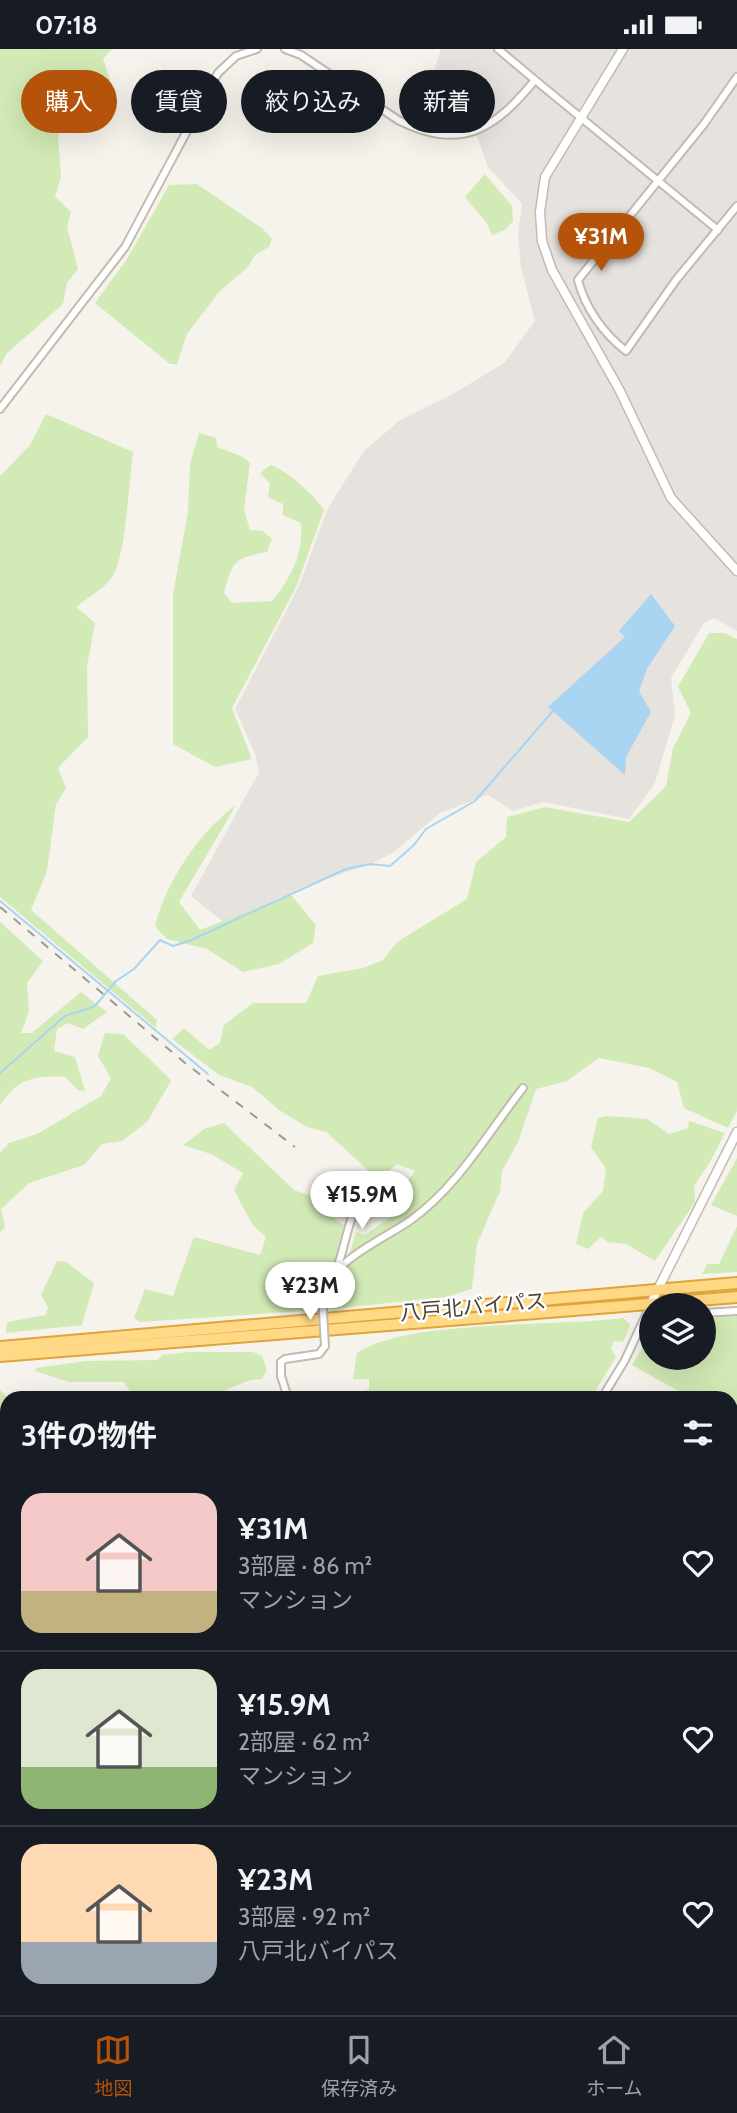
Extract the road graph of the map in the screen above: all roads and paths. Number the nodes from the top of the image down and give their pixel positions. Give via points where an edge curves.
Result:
1 (257, 49) edge
2 (285, 49) edge
3 (498, 49) edge
4 (623, 49) edge
5 (737, 77) edge
6 (536, 80) junction
7 (582, 117) junction
8 (658, 180) junction
9 (737, 206) edge
10 (718, 230) junction
11 (0, 409) edge
12 (737, 571) edge
13 (523, 1088) dead end
14 (737, 1132) edge
15 (386, 1180) dead end
16 (334, 1275) junction
17 (737, 1283) edge
18 (657, 1292) junction
19 (737, 1297) edge
20 (716, 1298) edge
21 (639, 1304) edge
22 (737, 1311) edge
23 (716, 1312) edge
24 (639, 1330) edge
25 (0, 1347) edge
26 (0, 1356) edge
27 (286, 1391) edge
28 (606, 1391) edge

1 - 11 street via 236,56 218,73 125,247
2 - 6 street via 398,120 444,135 490,125
3 - 6 street
4 - 7 street
5 - 8 street
6 - 7 street
7 - 8 street
7 - 12 street via 545,177 542,241 552,270 620,391 671,498
8 - 10 street
8 - 10 street via 578,281 608,337 626,351
9 - 10 street
13 - 16 street via 442,1194
14 - 18 street
15 - 16 street via 367,1189 358,1202
16 - 27 street, bridge via 322,1296 325,1346 319,1354 281,1362
17 - 18 highway, 八戸北バイパス
18 - 25 highway, 八戸北バイパス
19 - 20 highway, 八戸北バイパス
21 - 26 highway, 八戸北バイパス
22 - 23 street
24 - 28 street

